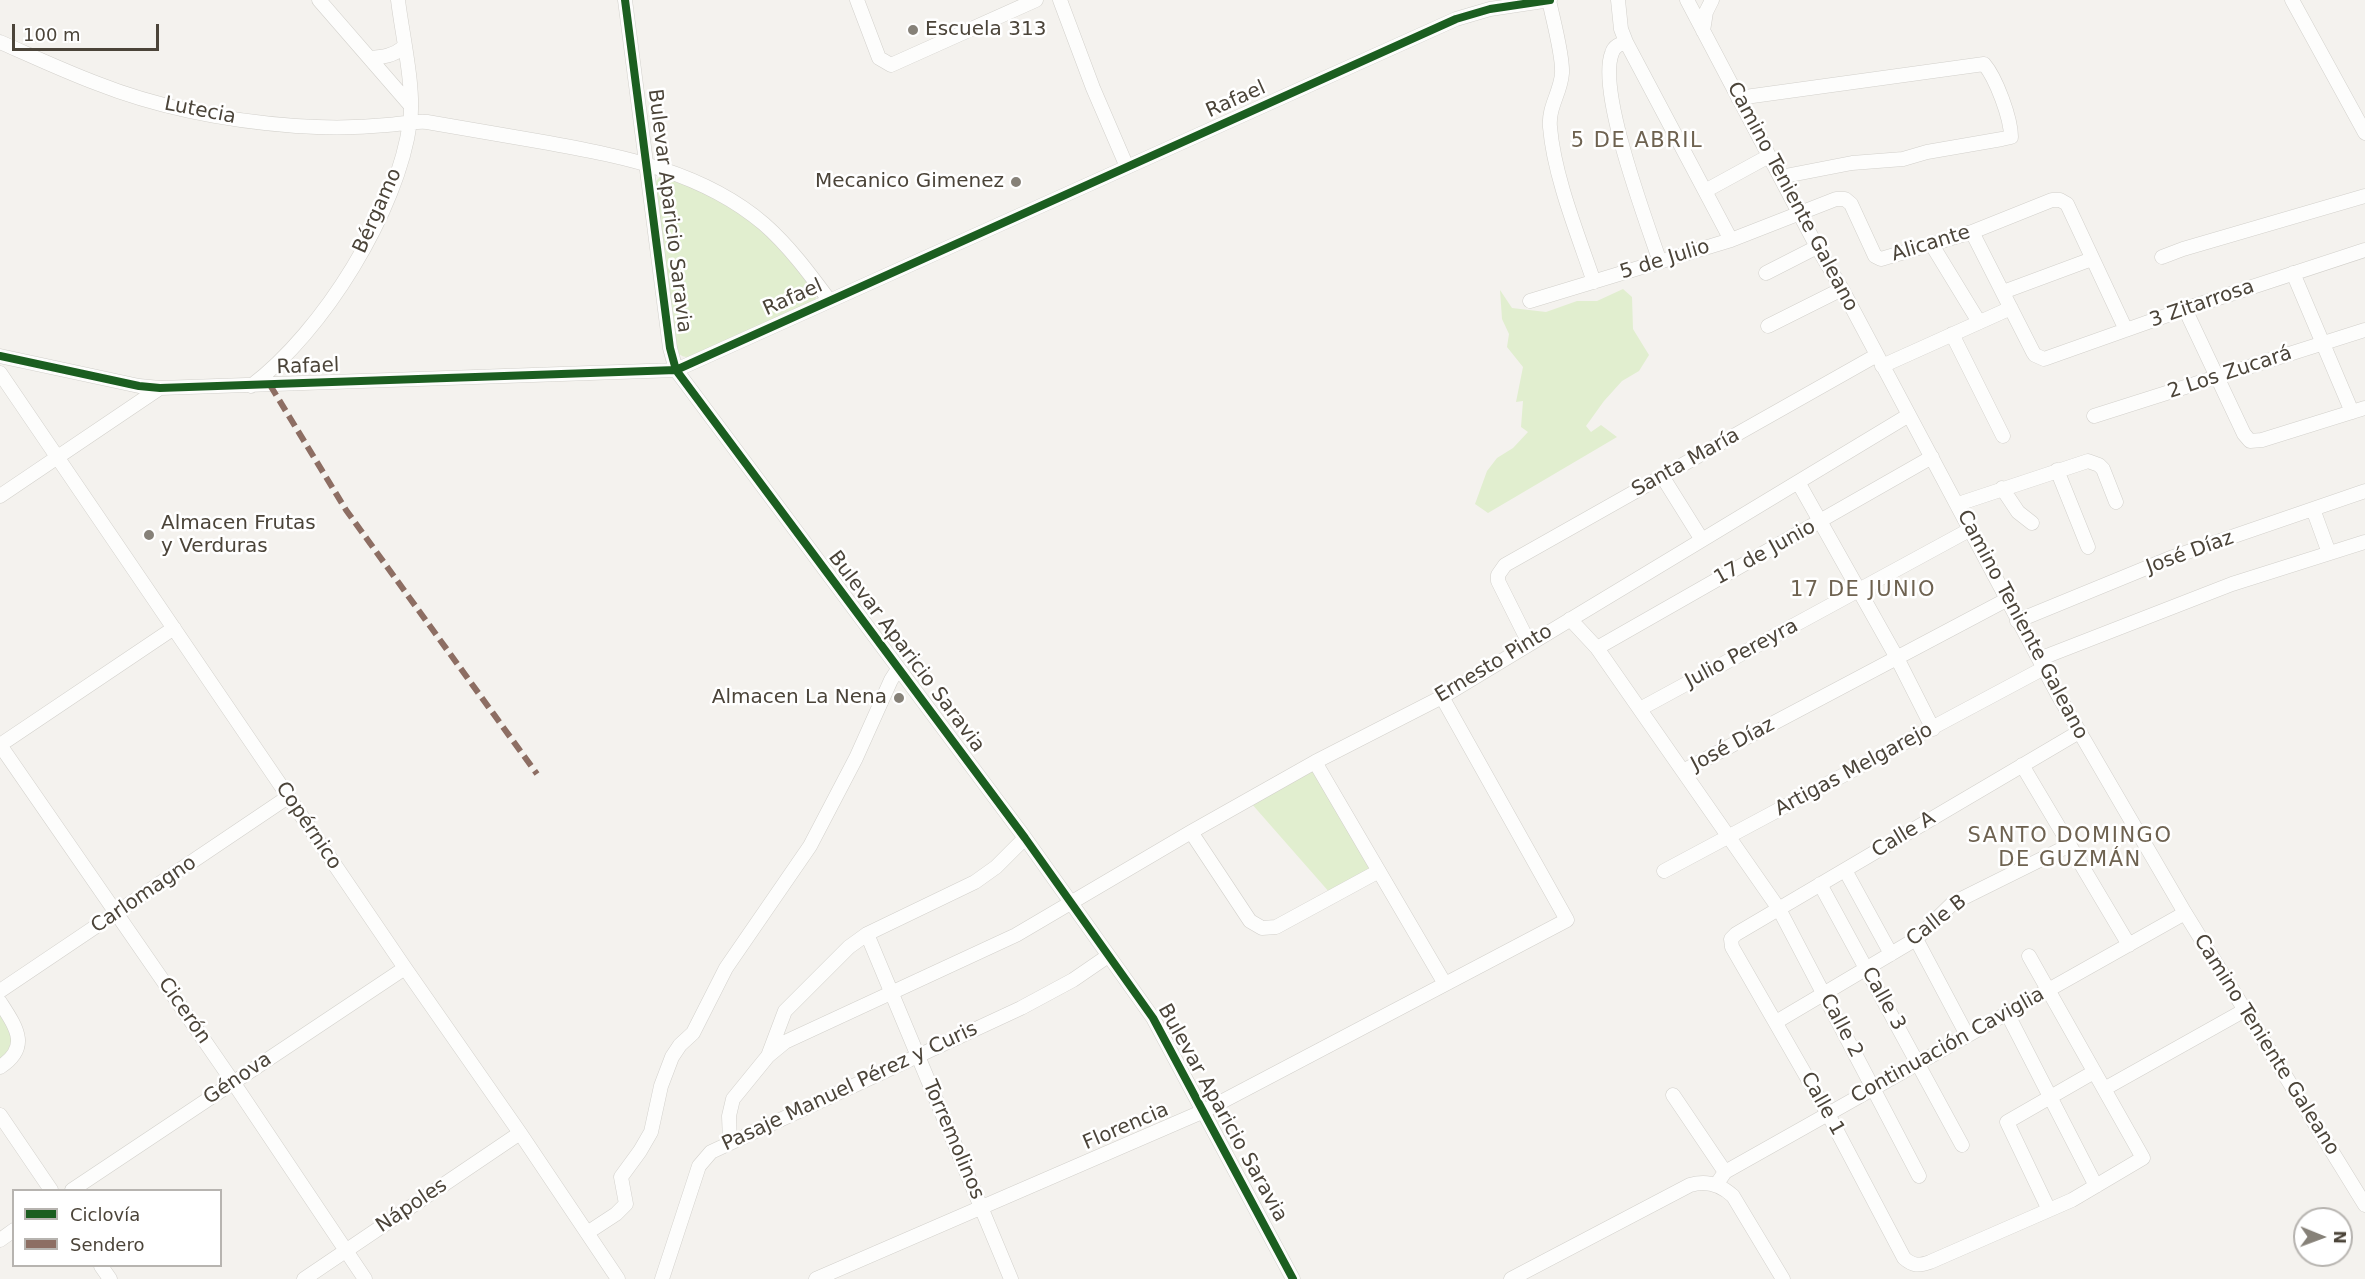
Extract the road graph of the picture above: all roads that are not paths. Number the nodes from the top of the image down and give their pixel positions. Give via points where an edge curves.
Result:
1 (319, 0) edge
2 (398, 0) edge
3 (625, 0) edge
4 (857, 0) edge
5 (1036, 0) edge
6 (1060, 0) edge
7 (1550, 0) edge
8 (1618, 0) edge
9 (1687, 0) edge
10 (1712, 0) edge
11 (2292, 0) edge
12 (1490, 5) edge
13 (1703, 31) junction
14 (0, 42) edge
15 (1626, 42) junction
16 (404, 47) junction
17 (369, 58) junction
18 (1738, 98) junction
19 (411, 106) junction
20 (410, 121) junction
21 (2365, 133) edge
22 (1769, 156) junction
23 (646, 163) junction
24 (1127, 167) junction
25 (1780, 177) junction
26 (1705, 191) junction
27 (2365, 196) edge
28 (1798, 212) junction
29 (1972, 232) junction
30 (1731, 240) junction
31 (1932, 245) junction
32 (1817, 247) junction
33 (2365, 250) edge
34 (2162, 257) dead end
35 (2092, 259) junction
36 (1660, 262) junction
37 (1766, 273) dead end
38 (2293, 273) junction
39 (1594, 282) junction
40 (1842, 289) junction
41 (2003, 292) junction
42 (829, 300) junction
43 (1530, 302) dead end
44 (2011, 308) junction
45 (2185, 309) junction
46 (1979, 322) junction
47 (1768, 326) dead end
48 (2126, 330) junction
49 (2365, 330) edge
50 (1952, 334) junction
51 (2323, 343) junction
52 (0, 356) edge
53 (1880, 360) junction
54 (676, 370) junction
55 (0, 373) edge
56 (2217, 377) junction
57 (251, 386) junction
58 (160, 388) junction
59 (2359, 410) edge
60 (1909, 414) junction
61 (2094, 416) dead end
62 (2003, 436) dead end
63 (1932, 457) junction
64 (59, 458) junction
65 (2057, 470) junction
66 (1662, 476) junction
67 (1798, 482) junction
68 (2001, 488) junction
69 (2365, 491) edge
70 (0, 496) edge
71 (2116, 501) dead end
72 (1958, 504) junction
73 (2313, 509) junction
74 (1821, 522) junction
75 (2032, 523) dead end
76 (1971, 529) junction
77 (1702, 540) junction
78 (2365, 542) edge
79 (2088, 547) dead end
80 (2329, 553) junction
81 (1860, 591) junction
82 (2006, 600) junction
83 (1570, 619) junction
84 (2017, 621) junction
85 (174, 628) junction
86 (1529, 643) junction
87 (1597, 648) junction
88 (1897, 658) junction
89 (2041, 664) junction
90 (898, 669) junction
91 (1442, 697) junction
92 (1640, 709) junction
93 (1933, 729) junction
94 (2079, 732) junction
95 (0, 745) edge
96 (1315, 762) junction
97 (2022, 765) junction
98 (1683, 771) junction
99 (288, 797) junction
100 (1191, 832) junction
101 (1728, 837) junction
102 (1024, 838) junction
103 (2070, 845) junction
104 (1845, 870) junction
105 (1379, 871) junction
106 (1664, 871) dead end
107 (1820, 884) junction
108 (1072, 902) junction
109 (1779, 909) junction
110 (2185, 913) junction
111 (117, 914) junction
112 (867, 934) junction
113 (1731, 939) joint
114 (1916, 939) junction
115 (2129, 945) junction
116 (1891, 954) junction
117 (1108, 956) junction
118 (2029, 956) dead end
119 (405, 968) junction
120 (1866, 969) junction
121 (1445, 984) junction
122 (0, 991) edge
123 (2047, 991) junction
124 (892, 993) junction
125 (1824, 994) junction
126 (0, 1002) edge
127 (2245, 1010) junction
128 (2007, 1014) junction
129 (1776, 1022) junction
130 (1967, 1035) junction
131 (768, 1056) junction
132 (918, 1057) junction
133 (1917, 1063) junction
134 (0, 1067) edge
135 (2094, 1072) junction
136 (233, 1083) junction
137 (1873, 1088) junction
138 (2104, 1089) junction
139 (1673, 1095) dead end
140 (2050, 1098) junction
141 (1204, 1111) junction
142 (1828, 1114) junction
143 (0, 1115) edge
144 (520, 1133) junction
145 (730, 1142) junction
146 (1962, 1145) dead end
147 (1725, 1172) junction
148 (1919, 1176) dead end
149 (1716, 1185) junction
150 (2096, 1186) junction
151 (50, 1189) edge
152 (75, 1189) edge
153 (2365, 1205) edge
154 (981, 1207) junction
155 (2049, 1210) junction
156 (586, 1233) junction
157 (346, 1251) junction
158 (304, 1279) edge
159 (365, 1279) edge
160 (618, 1279) edge
161 (662, 1279) edge
162 (816, 1279) edge
163 (1011, 1279) edge
164 (1293, 1279) edge
165 (1511, 1279) edge
166 (1783, 1279) edge

1 - 17 street
2 - 16 street, Bérgamo
3 - 23 street, Bulevar Aparicio Saravia
4 - 5 street via 879,58 891,65
6 - 24 street
7 - 12 street, Rafael
7 - 39 street via 1562,72 1550,113 1553,144 1565,195
8 - 15 street
9 - 13 street, Camino Teniente Galeano
10 - 13 street
11 - 21 street
12 - 24 street, Rafael
13 - 18 street, Camino Teniente Galeano
14 - 20 street, Lutecia via 98,84 222,117 328,128
15 - 26 street
15 - 36 street via 1612,53 1611,93 1616,122
16 - 17 street via 390,55
16 - 19 street, Bérgamo
17 - 19 street
18 - 22 street, Camino Teniente Galeano
18 - 25 street via 1984,64 2010,122 2011,137 2002,140
19 - 20 street, Bérgamo
20 - 23 street, Lutecia
20 - 57 street, Bérgamo via 394,182 352,269 314,324
22 - 25 street, Camino Teniente Galeano
22 - 26 street
23 - 42 street, Lutecia via 686,177 736,204 777,237
23 - 54 street, Bulevar Aparicio Saravia
24 - 42 street, Rafael
25 - 28 street, Camino Teniente Galeano
26 - 30 street
27 - 34 street
28 - 30 street, 5 de Julio
28 - 31 street, Alicante via 1845,199 1875,256 1881,259
28 - 32 street, Camino Teniente Galeano
29 - 31 street, Alicante
29 - 35 street, Alicante via 2060,200 2067,204
29 - 41 street
30 - 36 street, 5 de Julio
31 - 46 street
32 - 37 street
32 - 40 street, Camino Teniente Galeano
33 - 38 street, 3 Zitarrosa
35 - 41 street
35 - 48 street
36 - 39 street, 5 de Julio
38 - 45 street, 3 Zitarrosa
38 - 51 street
39 - 43 street, 5 de Julio
40 - 47 street
40 - 53 street, Camino Teniente Galeano
41 - 44 street
42 - 54 street, Rafael
44 - 46 street, Santa María
44 - 48 street, 3 Zitarrosa via 2039,357 2050,358
45 - 48 street, 3 Zitarrosa
45 - 56 street
46 - 50 street, Santa María
49 - 51 street, 2 Los Zucará
50 - 53 street, Santa María
50 - 62 street
51 - 56 street, 2 Los Zucará
51 - 59 street
52 - 58 street, Rafael
53 - 60 street, Camino Teniente Galeano
53 - 66 street, Santa María
54 - 57 street, Rafael
54 - 90 street, Bulevar Aparicio Saravia
55 - 64 street, Copérnico
56 - 59 street via 2250,441
56 - 61 street, 2 Los Zucará
57 - 58 street, Rafael
58 - 64 street
60 - 63 street, Camino Teniente Galeano
60 - 67 street, Ernesto Pinto
63 - 72 street, Camino Teniente Galeano
63 - 74 street, 17 de Junio
64 - 70 street
64 - 85 street, Copérnico
65 - 68 street
65 - 71 street via 2094,462 2103,469
65 - 79 street
66 - 77 street
66 - 86 street, Santa María via 1505,565 1498,575 1500,587
67 - 74 street
67 - 77 street, Ernesto Pinto
68 - 72 street
68 - 75 street via 2018,512
69 - 73 street, José Díaz
72 - 76 street, Camino Teniente Galeano
73 - 80 street
73 - 84 street, José Díaz via 2173,557
74 - 81 street
74 - 87 street, 17 de Junio
76 - 81 street, Julio Pereyra
76 - 82 street, Camino Teniente Galeano
77 - 83 street, Ernesto Pinto
78 - 80 street, Artigas Melgarejo
80 - 89 street, Artigas Melgarejo via 2232,584
81 - 88 street
81 - 92 street, Julio Pereyra
82 - 84 street, Camino Teniente Galeano
82 - 88 street, José Díaz
83 - 86 street, Ernesto Pinto
83 - 87 street, Calle 2
84 - 89 street, Camino Teniente Galeano
85 - 95 street
85 - 99 street, Copérnico
86 - 91 street, Ernesto Pinto
87 - 92 street, Calle 2
88 - 93 street
88 - 98 street, José Díaz
89 - 93 street, Artigas Melgarejo
89 - 94 street, Camino Teniente Galeano
90 - 102 street, Bulevar Aparicio Saravia
90 - 156 street via 810,846 726,968 690,1037 672,1057 651,1132 621,1177 626,1204
91 - 96 street, Ernesto Pinto
91 - 121 street, Florencia via 1567,920
92 - 98 street, Calle 2
93 - 101 street, Artigas Melgarejo
94 - 97 street, Calle A
94 - 110 street, Camino Teniente Galeano
95 - 111 street, Cicerón
96 - 100 street, Ernesto Pinto
96 - 105 street
97 - 103 street
97 - 104 street, Calle A
98 - 101 street, Calle 2
99 - 111 street, Carlomagno
99 - 119 street, Copérnico
100 - 105 street via 1250,921 1262,928 1276,927
100 - 108 street, Ernesto Pinto
101 - 106 street, Artigas Melgarejo
101 - 109 street, Calle 2
102 - 108 street, Bulevar Aparicio Saravia
102 - 112 street via 975,882
103 - 114 street, Calle B via 1953,903
103 - 115 street
104 - 107 street, Calle A
104 - 116 street
105 - 121 street
107 - 109 street, Calle A
107 - 120 street, Calle 3
108 - 117 street, Bulevar Aparicio Saravia
108 - 124 street, Ernesto Pinto via 1016,935
109 - 113 street, Calle A
109 - 125 street, Calle 2
110 - 115 street, Continuación Caviglia
110 - 127 street, Camino Teniente Galeano
111 - 122 street, Carlomagno
111 - 136 street, Cicerón
112 - 124 street, Torremolinos
112 - 131 street via 785,1011
113 - 129 street, Calle 1
114 - 116 street, Calle B
114 - 130 street
115 - 123 street, Continuación Caviglia
116 - 120 street, Calle B
117 - 132 street, Pasaje Manuel Pérez y Curis via 1022,1008
117 - 141 street, Bulevar Aparicio Saravia via 1154,1018
118 - 123 street
119 - 136 street, Génova
119 - 144 street, Copérnico
120 - 125 street, Calle B
120 - 133 street, Calle 3
121 - 141 street, Florencia
123 - 128 street, Continuación Caviglia
123 - 135 street
124 - 131 street, Ernesto Pinto via 785,1042
124 - 132 street, Torremolinos
125 - 129 street, Calle B
125 - 137 street, Calle 2
126 - 134 street via 15,1024 18,1044 10,1060
127 - 138 street
127 - 153 street, Camino Teniente Galeano
128 - 130 street, Continuación Caviglia
128 - 140 street
129 - 142 street, Calle 1
130 - 133 street, Continuación Caviglia
131 - 145 street via 733,1099
132 - 145 street, Pasaje Manuel Pérez y Curis
132 - 154 street, Torremolinos
133 - 137 street, Continuación Caviglia
133 - 146 street, Calle 3
135 - 138 street
135 - 140 street
136 - 152 street, Génova
136 - 157 street, Cicerón
137 - 142 street, Continuación Caviglia
137 - 148 street, Calle 2
138 - 150 street via 2143,1158
139 - 147 street
140 - 150 street
140 - 155 street via 2007,1122
141 - 154 street, Florencia
141 - 164 street, Bulevar Aparicio Saravia
142 - 147 street, Continuación Caviglia
142 - 155 street, Calle 1 via 1904,1258 1915,1265 1921,1266
143 - 151 street
144 - 156 street, Copérnico
144 - 157 street, Nápoles
145 - 161 street, Pasaje Manuel Pérez y Curis via 711,1152 699,1166
147 - 149 street, Continuación Caviglia
149 - 165 street via 1690,1185
149 - 166 street via 1738,1202
150 - 155 street
154 - 162 street, Florencia
154 - 163 street, Torremolinos
156 - 160 street, Copérnico
157 - 158 street, Nápoles
157 - 159 street, Cicerón

